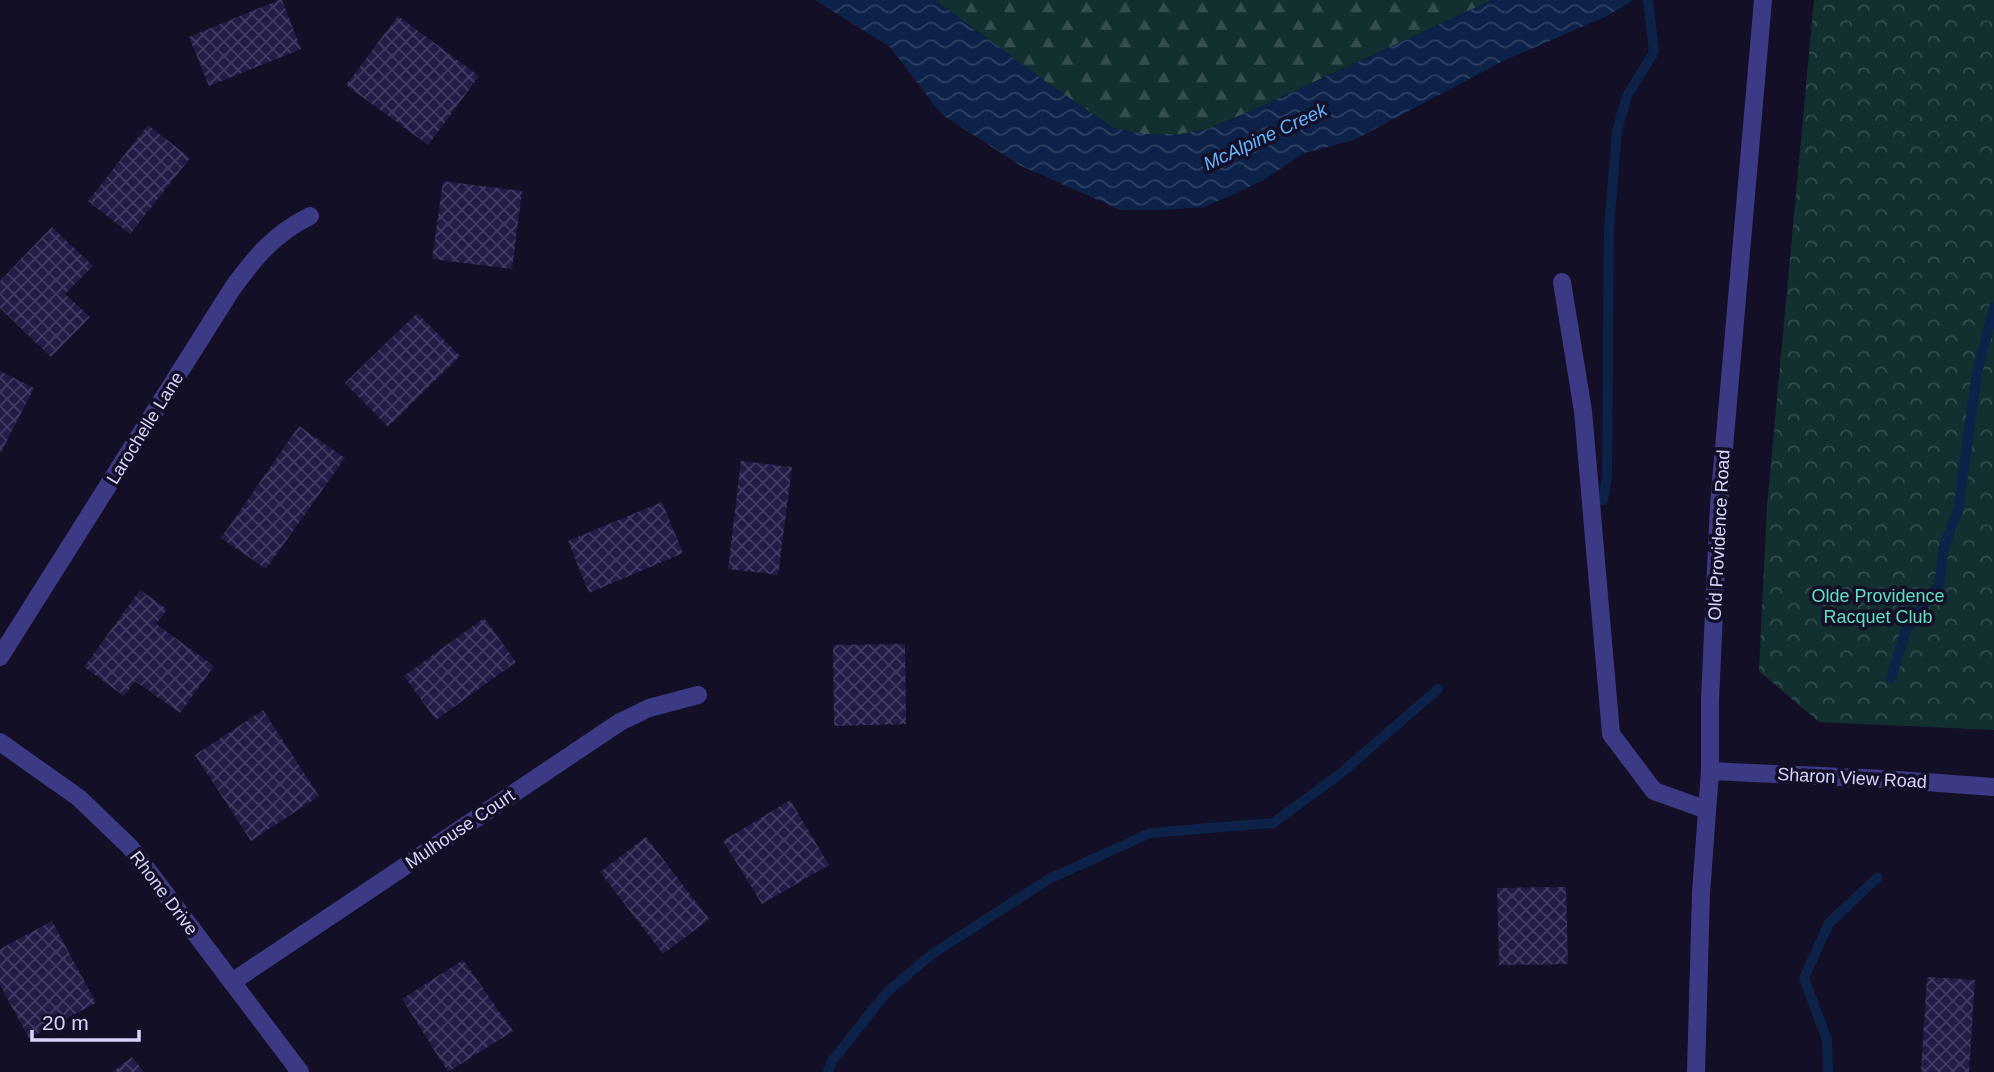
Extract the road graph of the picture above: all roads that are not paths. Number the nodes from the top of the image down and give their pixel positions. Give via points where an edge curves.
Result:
1 (1763, 0) edge
2 (310, 216) dead end
3 (1562, 282) dead end
4 (0, 657) edge
5 (698, 695) dead end
6 (0, 741) edge
7 (1710, 771) junction
8 (1994, 787) edge
9 (1707, 810) junction
10 (232, 982) junction
11 (300, 1072) edge
12 (1696, 1072) edge

1 - 7 street, Old Providence Road via 1719,505
2 - 4 street, Larochelle Lane via 287,228 240,278
3 - 9 street via 1583,411 1611,734 1654,791
5 - 10 street, Mulhouse Court via 649,708 620,722
6 - 10 street, Rhone Drive via 79,798 130,847
7 - 8 street, Sharon View Road
7 - 9 street, Old Providence Road
9 - 12 street, Old Providence Road
10 - 11 street, Rhone Drive

